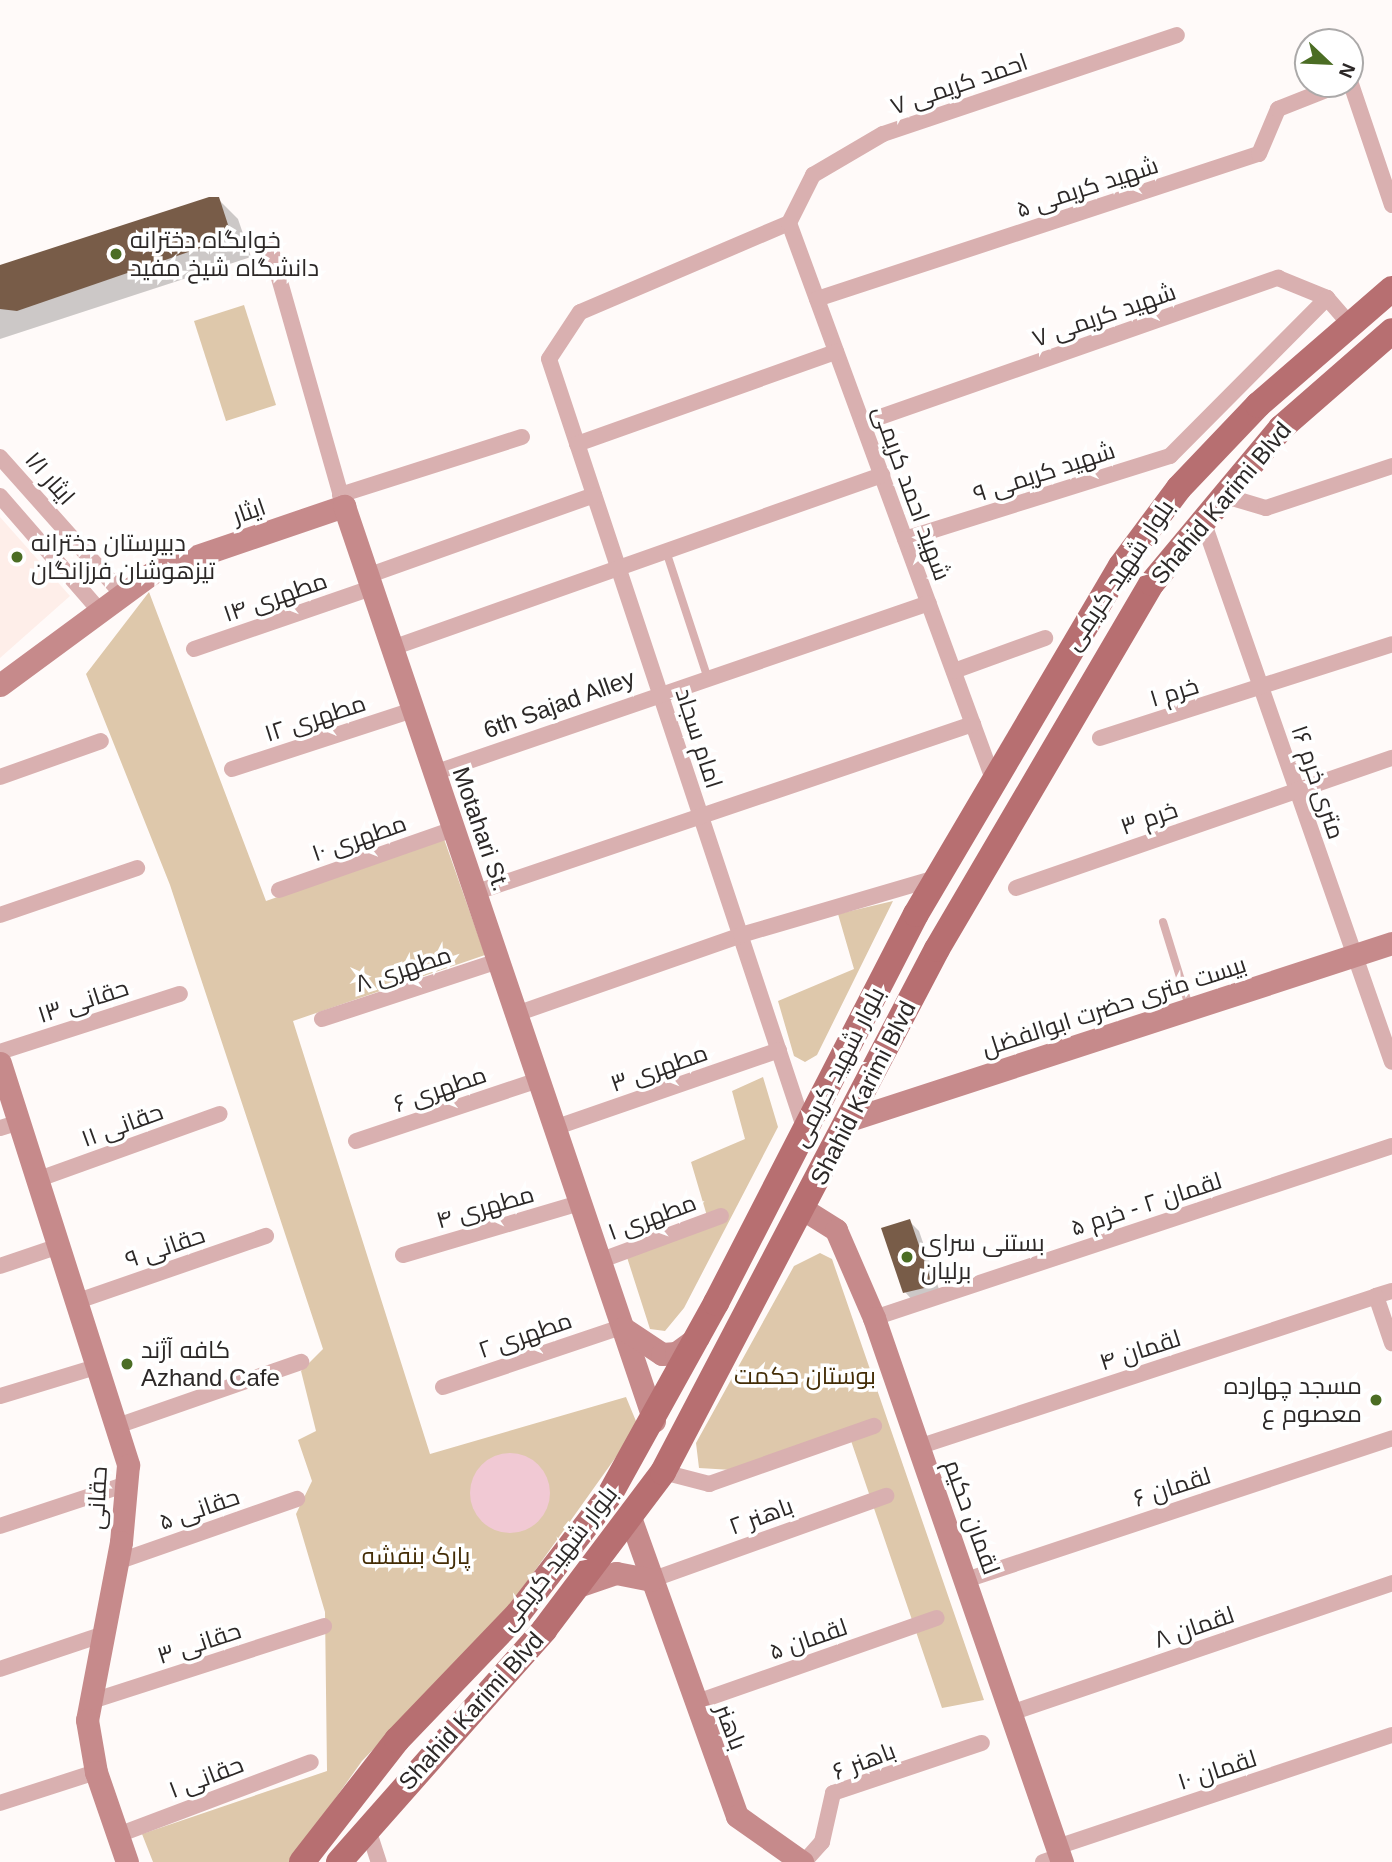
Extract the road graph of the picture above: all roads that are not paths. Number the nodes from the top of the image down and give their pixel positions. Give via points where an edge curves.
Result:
1 (1177, 34) dead end
2 (1306, 98) edge
3 (1356, 98) edge
4 (1392, 205) edge
5 (789, 223) junction
6 (271, 250) dead end
7 (1392, 289) edge
8 (1327, 298) junction
9 (817, 299) junction
10 (1349, 323) junction
11 (1392, 331) edge
12 (836, 352) junction
13 (863, 423) junction
14 (522, 436) dead end
15 (577, 444) junction
16 (1170, 456) junction
17 (0, 457) edge
18 (1392, 466) edge
19 (1191, 473) junction
20 (882, 475) junction
21 (0, 495) edge
22 (594, 495) junction
23 (1222, 495) junction
24 (342, 500) junction
25 (1202, 518) junction
26 (905, 539) junction
27 (666, 551) junction
28 (618, 568) junction
29 (369, 582) junction
30 (121, 593) junction
31 (929, 603) junction
32 (99, 610) junction
33 (1045, 638) dead end
34 (1392, 644) edge
35 (392, 648) junction
36 (194, 649) dead end
37 (954, 671) junction
38 (707, 676) junction
39 (0, 685) edge
40 (1261, 689) junction
41 (659, 691) junction
42 (412, 710) junction
43 (973, 724) junction
44 (1100, 738) dead end
45 (101, 741) dead end
46 (1392, 758) edge
47 (233, 769) dead end
48 (434, 773) junction
49 (0, 777) edge
50 (993, 779) junction
51 (1297, 791) junction
52 (702, 821) junction
53 (453, 829) junction
54 (137, 868) dead end
55 (936, 878) junction
56 (1016, 888) dead end
57 (279, 890) dead end
58 (474, 893) junction
59 (0, 915) edge
60 (1163, 922) dead end
61 (741, 936) junction
62 (1392, 943) edge
63 (1355, 956) junction
64 (498, 961) junction
65 (180, 994) dead end
66 (1190, 1009) junction
67 (516, 1014) junction
68 (322, 1019) dead end
69 (779, 1050) junction
70 (0, 1052) edge
71 (1392, 1062) edge
72 (0, 1063) edge
73 (538, 1080) junction
74 (220, 1114) dead end
75 (852, 1119) junction
76 (10, 1125) edge
77 (554, 1128) junction
78 (805, 1130) junction
79 (356, 1142) dead end
80 (1392, 1146) edge
81 (39, 1179) junction
82 (580, 1203) junction
83 (803, 1209) junction
84 (721, 1216) dead end
85 (266, 1236) dead end
86 (62, 1245) junction
87 (402, 1255) dead end
88 (599, 1261) junction
89 (0, 1266) edge
90 (1384, 1293) edge
91 (78, 1301) junction
92 (874, 1318) junction
93 (621, 1327) junction
94 (698, 1337) junction
95 (1392, 1343) edge
96 (302, 1362) dead end
97 (99, 1366) junction
98 (443, 1387) dead end
99 (0, 1396) edge
100 (654, 1421) junction
101 (120, 1425) junction
102 (874, 1426) dead end
103 (1392, 1438) edge
104 (918, 1447) junction
105 (663, 1472) junction
106 (127, 1484) junction
107 (886, 1496) dead end
108 (297, 1499) dead end
109 (631, 1520) junction
110 (0, 1526) edge
111 (117, 1562) junction
112 (652, 1580) junction
113 (966, 1580) junction
114 (1392, 1583) edge
115 (581, 1585) junction
116 (937, 1618) dead end
117 (324, 1626) dead end
118 (101, 1635) junction
119 (0, 1669) edge
120 (89, 1702) junction
121 (694, 1703) junction
122 (1012, 1713) junction
123 (1392, 1735) edge
124 (982, 1743) dead end
125 (311, 1762) dead end
126 (96, 1772) junction
127 (0, 1803) edge
128 (367, 1826) junction
129 (118, 1835) junction
130 (1056, 1857) edge
131 (127, 1862) edge
132 (302, 1862) edge
133 (339, 1862) edge
134 (379, 1862) edge
135 (803, 1862) edge

1 - 5 street, احمد کریمی ۷ via 883,134 813,175
2 - 9 street, شهید کریمی ۵ via 1278,109 1259,154
3 - 4 street
5 - 9 street, شهید احمد کریمی
5 - 15 street, امام سجاد via 580,312 549,359
6 - 24 street, Motahari St.
7 - 10 main road, بلوار شهید کریمی
8 - 10 street, شهید کریمی ۷
8 - 13 street, شهید کریمی ۷ via 1278,278
8 - 16 street
9 - 12 street, شهید احمد کریمی
10 - 19 main road, بلوار شهید کریمی
11 - 23 main road, Shahid Karimi Blvd via 1281,428
12 - 13 street, شهید احمد کریمی
12 - 15 street
13 - 20 street, شهید احمد کریمی
14 - 24 street
15 - 22 street, امام سجاد
16 - 19 street
16 - 26 street, شهید کریمی ۹
17 - 30 street, ایثار ۱/۱
18 - 23 street via 1266,508
19 - 50 main road, بلوار شهید کریمی via 1083,623
20 - 26 street, شهید احمد کریمی
20 - 27 street
21 - 32 street
22 - 28 street, امام سجاد
22 - 29 street, مطهری ۱۴
23 - 25 main road, Shahid Karimi Blvd
24 - 29 main road, Motahari St.
24 - 30 main road, ایثار via 156,570
25 - 40 street, ۱۶ متری خرم
25 - 75 main road, Shahid Karimi Blvd via 1152,583 1063,725 937,949
26 - 31 street, شهید احمد کریمی
27 - 28 street
27 - 38 lane
28 - 35 street
28 - 41 street, امام سجاد
29 - 35 main road, Motahari St.
29 - 36 street, مطهری ۱۴
30 - 32 main road, ایثار
31 - 37 street, شهید احمد کریمی
31 - 38 street, 6th Sajad Alley
32 - 39 main road, ایثار
33 - 37 street
34 - 40 street, خرم ۱
35 - 42 main road, Motahari St.
37 - 43 street, شهید احمد کریمی
38 - 41 street, 6th Sajad Alley
40 - 44 street, خرم ۱
40 - 51 street, ۱۶ متری خرم
41 - 48 street, 6th Sajad Alley
41 - 52 street, امام سجاد
42 - 47 street, مطهری ۱۲
42 - 48 main road, Motahari St.
43 - 50 street, شهید احمد کریمی
43 - 52 street
45 - 49 street
46 - 51 street, خرم ۳
48 - 53 main road, Motahari St.
50 - 55 main road, بلوار شهید کریمی
51 - 56 street, خرم ۳
51 - 63 street, ۱۶ متری خرم
52 - 58 street
52 - 61 street, امام سجاد
53 - 57 street, مطهری ۱۰
53 - 58 main road, Motahari St.
54 - 59 street
55 - 61 street
55 - 78 main road, بلوار شهید کریمی
58 - 64 main road, Motahari St.
60 - 66 lane
61 - 67 street
61 - 69 street, امام سجاد
62 - 63 main road, بیست متری حضرت ابوالفضل
63 - 66 main road, بیست متری حضرت ابوالفضل
63 - 71 street, ۱۶ متری خرم
64 - 67 main road, Motahari St.
64 - 68 street, مطهری ۸
65 - 70 street, حقانی ۱۳
66 - 75 main road, بیست متری حضرت ابوالفضل
67 - 73 main road, Motahari St.
69 - 77 street, مطهری ۳
69 - 78 street, امام سجاد
72 - 76 main road, حقانی
73 - 77 main road, Motahari St.
73 - 79 street, مطهری ۶
74 - 81 street, حقانی ۱۱
75 - 83 main road, Shahid Karimi Blvd
76 - 81 main road, حقانی
77 - 82 main road, Motahari St.
78 - 94 main road, بلوار شهید کریمی
80 - 92 street, لقمان ۲ - خرم ۵
81 - 86 main road, حقانی
82 - 87 street, مطهری ۴
82 - 88 main road, Motahari St.
83 - 92 main road, لقمان حکیم via 835,1230
83 - 105 main road, Shahid Karimi Blvd
84 - 88 street, مطهری ۱
85 - 91 street, حقانی ۹
86 - 89 street
86 - 91 main road, حقانی
88 - 93 main road, Motahari St.
90 - 95 street
90 - 104 street, لقمان ۴
91 - 97 main road, حقانی
92 - 104 main road, لقمان حکیم
93 - 94 main road via 662,1354 676,1353
93 - 98 street, مطهری ۲
93 - 100 main road, Motahari St.
94 - 100 main road, بلوار شهید کریمی
96 - 101 street
97 - 99 street
97 - 101 main road, حقانی
100 - 132 main road, بلوار شهید کریمی via 609,1496 519,1614 397,1740
101 - 106 main road, حقانی
102 - 105 street via 709,1484
103 - 113 street, لقمان ۶
104 - 113 main road, لقمان حکیم
105 - 109 main road, Shahid Karimi Blvd
106 - 110 street
106 - 111 main road, حقانی
107 - 112 street, باهنر ۲
108 - 111 street, حقانی ۵
109 - 112 main road, باهنر
109 - 115 main road, Shahid Karimi Blvd
111 - 118 main road, حقانی
112 - 115 main road via 616,1573
112 - 121 main road, باهنر
113 - 122 main road, لقمان حکیم
114 - 122 street, لقمان ۸
115 - 128 main road, Shahid Karimi Blvd
116 - 121 street, لقمان ۵
117 - 120 street, حقانی ۳
118 - 119 street
118 - 120 main road, حقانی
120 - 126 main road, حقانی
121 - 135 main road, باهنر via 737,1816
122 - 130 main road, لقمان حکیم
123 - 130 street, لقمان ۱۰
124 - 135 street, باهنر ۶ via 833,1793 822,1842
125 - 129 street, حقانی ۱
126 - 127 street
126 - 129 main road, حقانی
128 - 133 main road, Shahid Karimi Blvd
128 - 134 street
129 - 131 main road, حقانی

